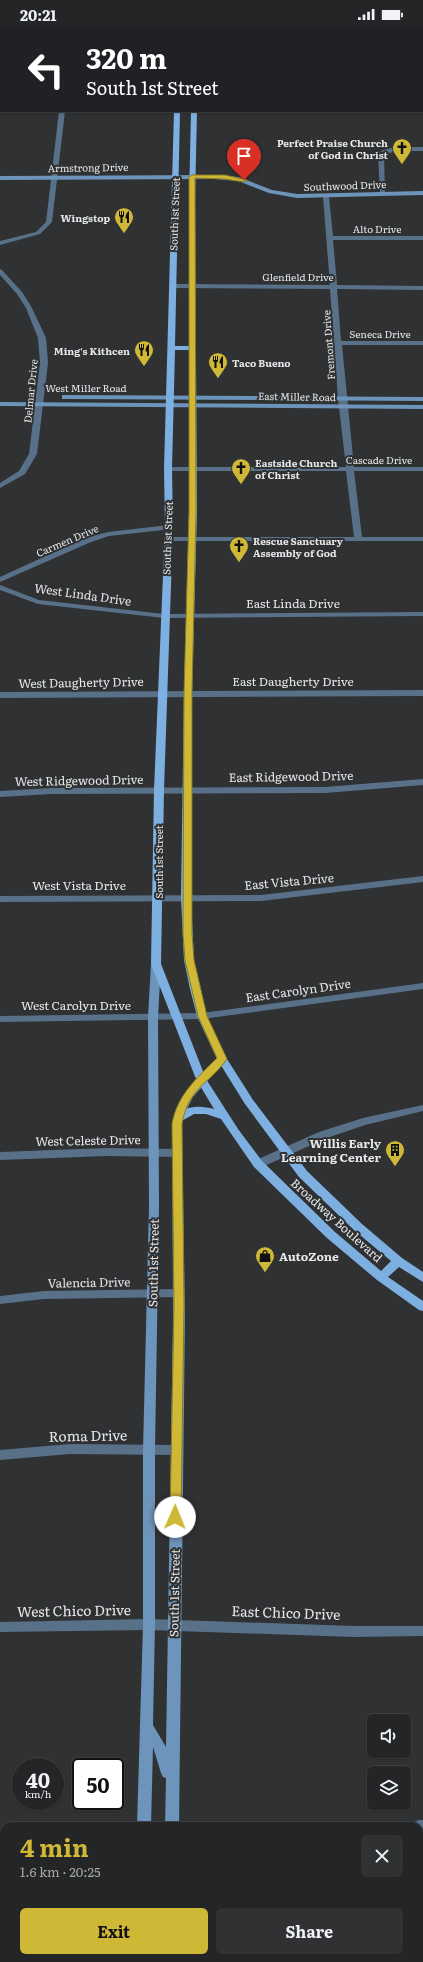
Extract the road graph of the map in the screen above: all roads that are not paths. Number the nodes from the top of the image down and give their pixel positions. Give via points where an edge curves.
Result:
1 (62, 112) edge
2 (177, 112) edge
3 (194, 112) edge
4 (423, 149) edge
5 (176, 177) junction
6 (192, 177) junction
7 (0, 178) edge
8 (54, 178) junction
9 (382, 193) junction
10 (423, 193) edge
11 (326, 197) junction
12 (183, 229) junction
13 (330, 238) junction
14 (423, 238) edge
15 (0, 243) edge
16 (0, 271) edge
17 (173, 286) junction
18 (192, 286) junction
19 (334, 286) junction
20 (423, 288) edge
21 (338, 343) junction
22 (423, 343) edge
23 (172, 348) junction
24 (192, 348) junction
25 (0, 397) edge
26 (423, 399) edge
27 (41, 400) junction
28 (171, 401) junction
29 (191, 401) junction
30 (342, 403) junction
31 (0, 404) edge
32 (423, 407) edge
33 (168, 469) junction
34 (192, 469) junction
35 (351, 469) junction
36 (423, 469) edge
37 (0, 486) edge
38 (169, 527) junction
39 (358, 539) junction
40 (423, 539) edge
41 (168, 540) junction
42 (191, 540) junction
43 (0, 580) edge
44 (0, 587) edge
45 (423, 614) edge
46 (190, 615) junction
47 (164, 616) junction
48 (162, 693) junction
49 (188, 693) junction
50 (423, 693) edge
51 (0, 695) edge
52 (423, 782) edge
53 (159, 790) junction
54 (188, 790) junction
55 (0, 794) edge
56 (423, 879) edge
57 (158, 898) junction
58 (186, 898) junction
59 (0, 899) edge
60 (156, 964) junction
61 (423, 986) edge
62 (177, 1016) junction
63 (202, 1016) junction
64 (153, 1017) junction
65 (0, 1019) edge
66 (222, 1059) junction
67 (200, 1079) junction
68 (423, 1108) edge
69 (223, 1116) junction
70 (178, 1119) junction
71 (153, 1152) junction
72 (286, 1152) junction
73 (176, 1153) junction
74 (0, 1156) edge
75 (258, 1164) junction
76 (398, 1261) junction
77 (381, 1277) junction
78 (423, 1278) edge
79 (179, 1293) junction
80 (152, 1294) junction
81 (0, 1300) edge
82 (423, 1307) edge
83 (149, 1450) junction
84 (176, 1450) junction
85 (0, 1455) edge
86 (149, 1624) junction
87 (174, 1624) junction
88 (0, 1627) edge
89 (423, 1631) edge
90 (147, 1727) junction
91 (172, 1791) junction
92 (144, 1822) edge
93 (172, 1822) edge

1 - 8 street
2 - 5 main road, South 1st Street
3 - 6 main road, South 1st Street
4 - 9 street via 399,149 381,154
5 - 6 main road, Southwood Drive
5 - 8 main road, Armstrong Drive
5 - 12 main road, South 1st Street
6 - 11 main road, Southwood Drive via 232,178 250,182 276,193
6 - 12 main road, South 1st Street
7 - 8 main road, Armstrong Drive
8 - 15 street via 49,222 44,229
9 - 10 main road, Southwood Drive
9 - 11 main road, Southwood Drive
11 - 13 street, Fremont Drive
12 - 17 main road, South 1st Street
12 - 18 main road, South 1st Street
13 - 14 street, Alto Drive
13 - 19 street, Fremont Drive
16 - 27 street, Delmar Drive via 23,298 42,338 44,363
17 - 18 street, Glenfield Drive
17 - 23 main road, South 1st Street
18 - 19 street, Glenfield Drive
18 - 24 main road, South 1st Street
19 - 20 street, Glenfield Drive
19 - 21 street, Fremont Drive
21 - 22 street, Seneca Drive
21 - 30 street, Fremont Drive
23 - 24 main road
23 - 28 main road, South 1st Street
24 - 29 main road, South 1st Street
25 - 27 main road, West Miller Road
26 - 30 main road, East Miller Road
27 - 28 main road, West Miller Road
27 - 31 main road, West Miller Road
27 - 37 street, Delmar Drive via 33,454 22,472
28 - 29 main road, East Miller Road
28 - 33 main road, South 1st Street
29 - 30 main road, East Miller Road
29 - 34 main road, South 1st Street
30 - 32 main road, East Miller Road
30 - 35 street, Fremont Drive
33 - 34 street, Cascade Drive
33 - 38 main road, South 1st Street
34 - 35 street, Cascade Drive
34 - 42 main road, South 1st Street
35 - 36 street, Cascade Drive
35 - 39 street, Fremont Drive
38 - 41 main road, South 1st Street
38 - 43 street, Carmen Drive via 108,534 88,540
39 - 40 street
39 - 42 street
41 - 42 street
41 - 47 main road, South 1st Street
42 - 46 main road, South 1st Street
44 - 47 street, West Linda Drive via 38,602
45 - 46 street, East Linda Drive
46 - 47 street, East Linda Drive
46 - 49 main road, South 1st Street
47 - 48 main road, South 1st Street
48 - 49 street, East Daugherty Drive
48 - 51 street, West Daugherty Drive
48 - 53 main road, South 1st Street
49 - 50 street, East Daugherty Drive
49 - 54 main road, South 1st Street
52 - 54 street, East Ridgewood Drive via 325,790
53 - 54 street, East Ridgewood Drive
53 - 55 street, West Ridgewood Drive
53 - 57 main road, South 1st Street
54 - 58 main road, South 1st Street
56 - 58 street, East Vista Drive via 261,898
57 - 58 street, East Vista Drive
57 - 59 street, West Vista Drive
57 - 60 main road, South 1st Street
58 - 63 main road, South 1st Street via 189,960
60 - 62 main road, South 1st Street
60 - 64 main road, South 1st Street
61 - 63 street, East Carolyn Drive
62 - 63 street, East Carolyn Drive
62 - 64 street, West Carolyn Drive
62 - 67 main road, Broadway Boulevard
63 - 66 main road, South 1st Street
64 - 65 street, West Carolyn Drive
64 - 71 main road, South 1st Street
66 - 67 main road, South 1st Street
66 - 72 main road, Broadway Boulevard via 249,1102
67 - 69 main road, Broadway Boulevard
67 - 70 main road, South 1st Street via 183,1102
68 - 72 street via 362,1122
69 - 70 main road via 199,1109 183,1113
69 - 75 main road, Broadway Boulevard
70 - 73 main road, South 1st Street
71 - 73 street, West Celeste Drive
71 - 74 street, West Celeste Drive
71 - 80 main road, South 1st Street
72 - 75 street
72 - 76 main road, Broadway Boulevard via 302,1174 358,1228
73 - 79 main road, South 1st Street
75 - 77 main road, Broadway Boulevard via 326,1231
76 - 77 main road
76 - 78 main road, Broadway Boulevard
77 - 82 main road, Broadway Boulevard
79 - 80 street, Valencia Drive
79 - 84 main road, South 1st Street
80 - 81 street, Valencia Drive via 44,1295
80 - 83 main road, South 1st Street
83 - 84 street, Roma Drive
83 - 85 street, Roma Drive via 70,1449
83 - 86 main road, South 1st Street
84 - 87 main road, South 1st Street
86 - 87 street, East Chico Drive
86 - 88 street, West Chico Drive
86 - 90 main road, South 1st Street
87 - 89 street, East Chico Drive
87 - 91 main road, South 1st Street
90 - 91 main road via 166,1762
90 - 92 main road, South 1st Street
91 - 93 main road, South 1st Street

